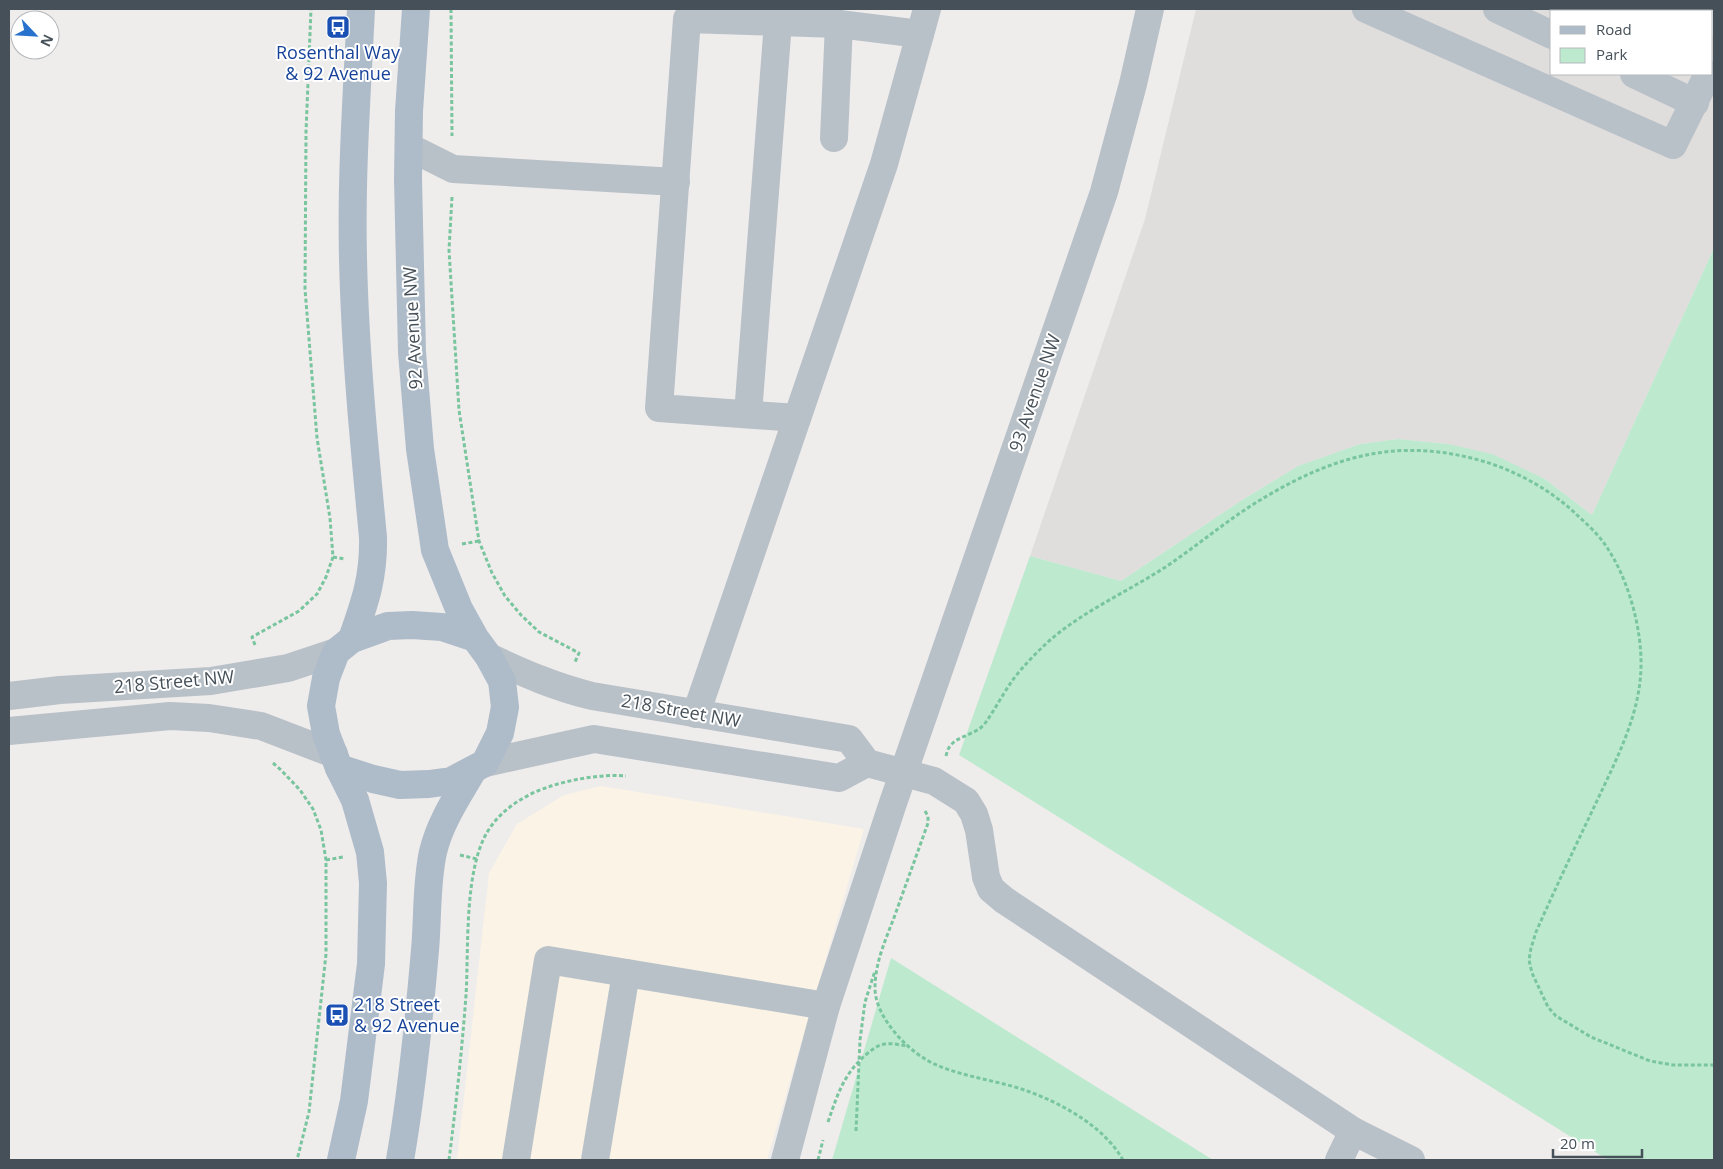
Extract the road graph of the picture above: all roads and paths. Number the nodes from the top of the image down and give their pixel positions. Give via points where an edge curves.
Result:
1 (311, 9) edge
2 (361, 9) edge
3 (416, 9) edge
4 (451, 9) edge
5 (1150, 9) edge
6 (1366, 9) edge
7 (1497, 9) edge
8 (924, 21) edge
9 (778, 22) junction
10 (839, 24) junction
11 (1550, 34) edge
12 (1636, 75) edge
13 (1708, 75) edge
14 (1695, 102) junction
15 (834, 138) dead end
16 (409, 147) junction
17 (453, 169) junction
18 (676, 182) junction
19 (748, 414) junction
20 (797, 418) junction
21 (479, 541) junction
22 (457, 545) dead end
23 (344, 646) junction
24 (482, 648) junction
25 (259, 653) dead end
26 (572, 668) dead end
27 (9, 696) edge
28 (696, 714) junction
29 (9, 731) edge
30 (951, 744) dead end
31 (268, 760) dead end
32 (336, 761) junction
33 (867, 763) junction
34 (479, 767) junction
35 (903, 773) junction
36 (566, 782) dead end
37 (923, 806) dead end
38 (453, 853) dead end
39 (352, 856) dead end
40 (477, 859) junction
41 (326, 860) junction
42 (877, 964) junction
43 (626, 972) junction
44 (826, 1006) junction
45 (908, 1047) junction
46 (858, 1061) junction
47 (1714, 1065) edge
48 (826, 1129) dead end
49 (1353, 1131) junction
50 (856, 1132) dead end
51 (824, 1137) dead end
52 (297, 1160) edge
53 (341, 1160) edge
54 (400, 1160) edge
55 (449, 1160) edge
56 (516, 1160) edge
57 (595, 1160) edge
58 (785, 1160) edge
59 (818, 1160) edge
60 (1123, 1160) edge
61 (1339, 1160) edge
62 (1411, 1160) edge

1 - 25 path via 305,289 317,438 333,557 316,594 299,611 252,637
2 - 23 main road via 353,257 356,337 374,557 368,594
3 - 16 main road, 92 Avenue NW
4 - 17 path
5 - 35 street, 93 Avenue NW via 1104,192
6 - 14 street via 1673,145
7 - 11 street
8 - 10 street
8 - 20 street via 884,164
9 - 10 street
9 - 18 street via 687,19
9 - 19 street
10 - 15 street
12 - 14 street
13 - 14 street
16 - 17 street
16 - 24 main road, 92 Avenue NW via 412,352 420,449 435,550 458,609
17 - 18 street
17 - 21 path via 450,250 459,410
18 - 19 street via 659,408
19 - 20 street
20 - 28 street
21 - 22 path
21 - 26 path via 505,596 521,615 539,632 579,653
23 - 24 main road via 388,626 412,625 442,627
23 - 27 street, 218 Street NW via 288,668 211,681
23 - 32 main road via 326,678 321,706 326,734
24 - 28 street, 218 Street NW via 535,678 564,690
24 - 34 main road, 92 Avenue NW via 502,681 505,707 500,733
28 - 33 street, 218 Street NW via 849,739
29 - 32 street, 218 Street NW via 170,716 208,718 261,726
30 - 47 path via 983,726 1028,661 1070,624 1151,576 1292,482 1348,459 1399,449 1454,454 1485,461 1514,473 1546,490 1593,530 1606,546 1631,598 1640,642 1641,669 1626,738 1536,932 1529,960 1532,973 1548,1007 1556,1016 1591,1038 1650,1062
31 - 41 path via 300,790 312,809 321,830
32 - 34 main road via 373,779 400,785 451,781
32 - 53 main road via 354,800 370,852 373,883 371,964 354,1101
33 - 34 street via 839,778 594,739
33 - 35 street
34 - 54 main road, 92 Avenue NW via 442,824 433,850 427,882 425,947 414,1055
35 - 44 street, 93 Avenue NW
35 - 49 street via 934,781 966,801 979,830 986,877 991,889 1004,900
36 - 40 path via 523,798 502,814 490,826
37 - 42 path via 928,823
38 - 40 path
39 - 41 path
40 - 55 path via 471,876 466,994
41 - 52 path via 326,954 309,1112
42 - 45 path via 874,989 879,1007
42 - 46 path via 865,1002
43 - 44 street
43 - 56 street via 548,960
43 - 57 street
44 - 58 street, 93 Avenue NW
45 - 46 path via 880,1045
45 - 60 path via 939,1066 1030,1092 1063,1107 1091,1125 1116,1148
46 - 48 path via 848,1073
46 - 50 path
49 - 61 street
49 - 62 street
51 - 59 path

